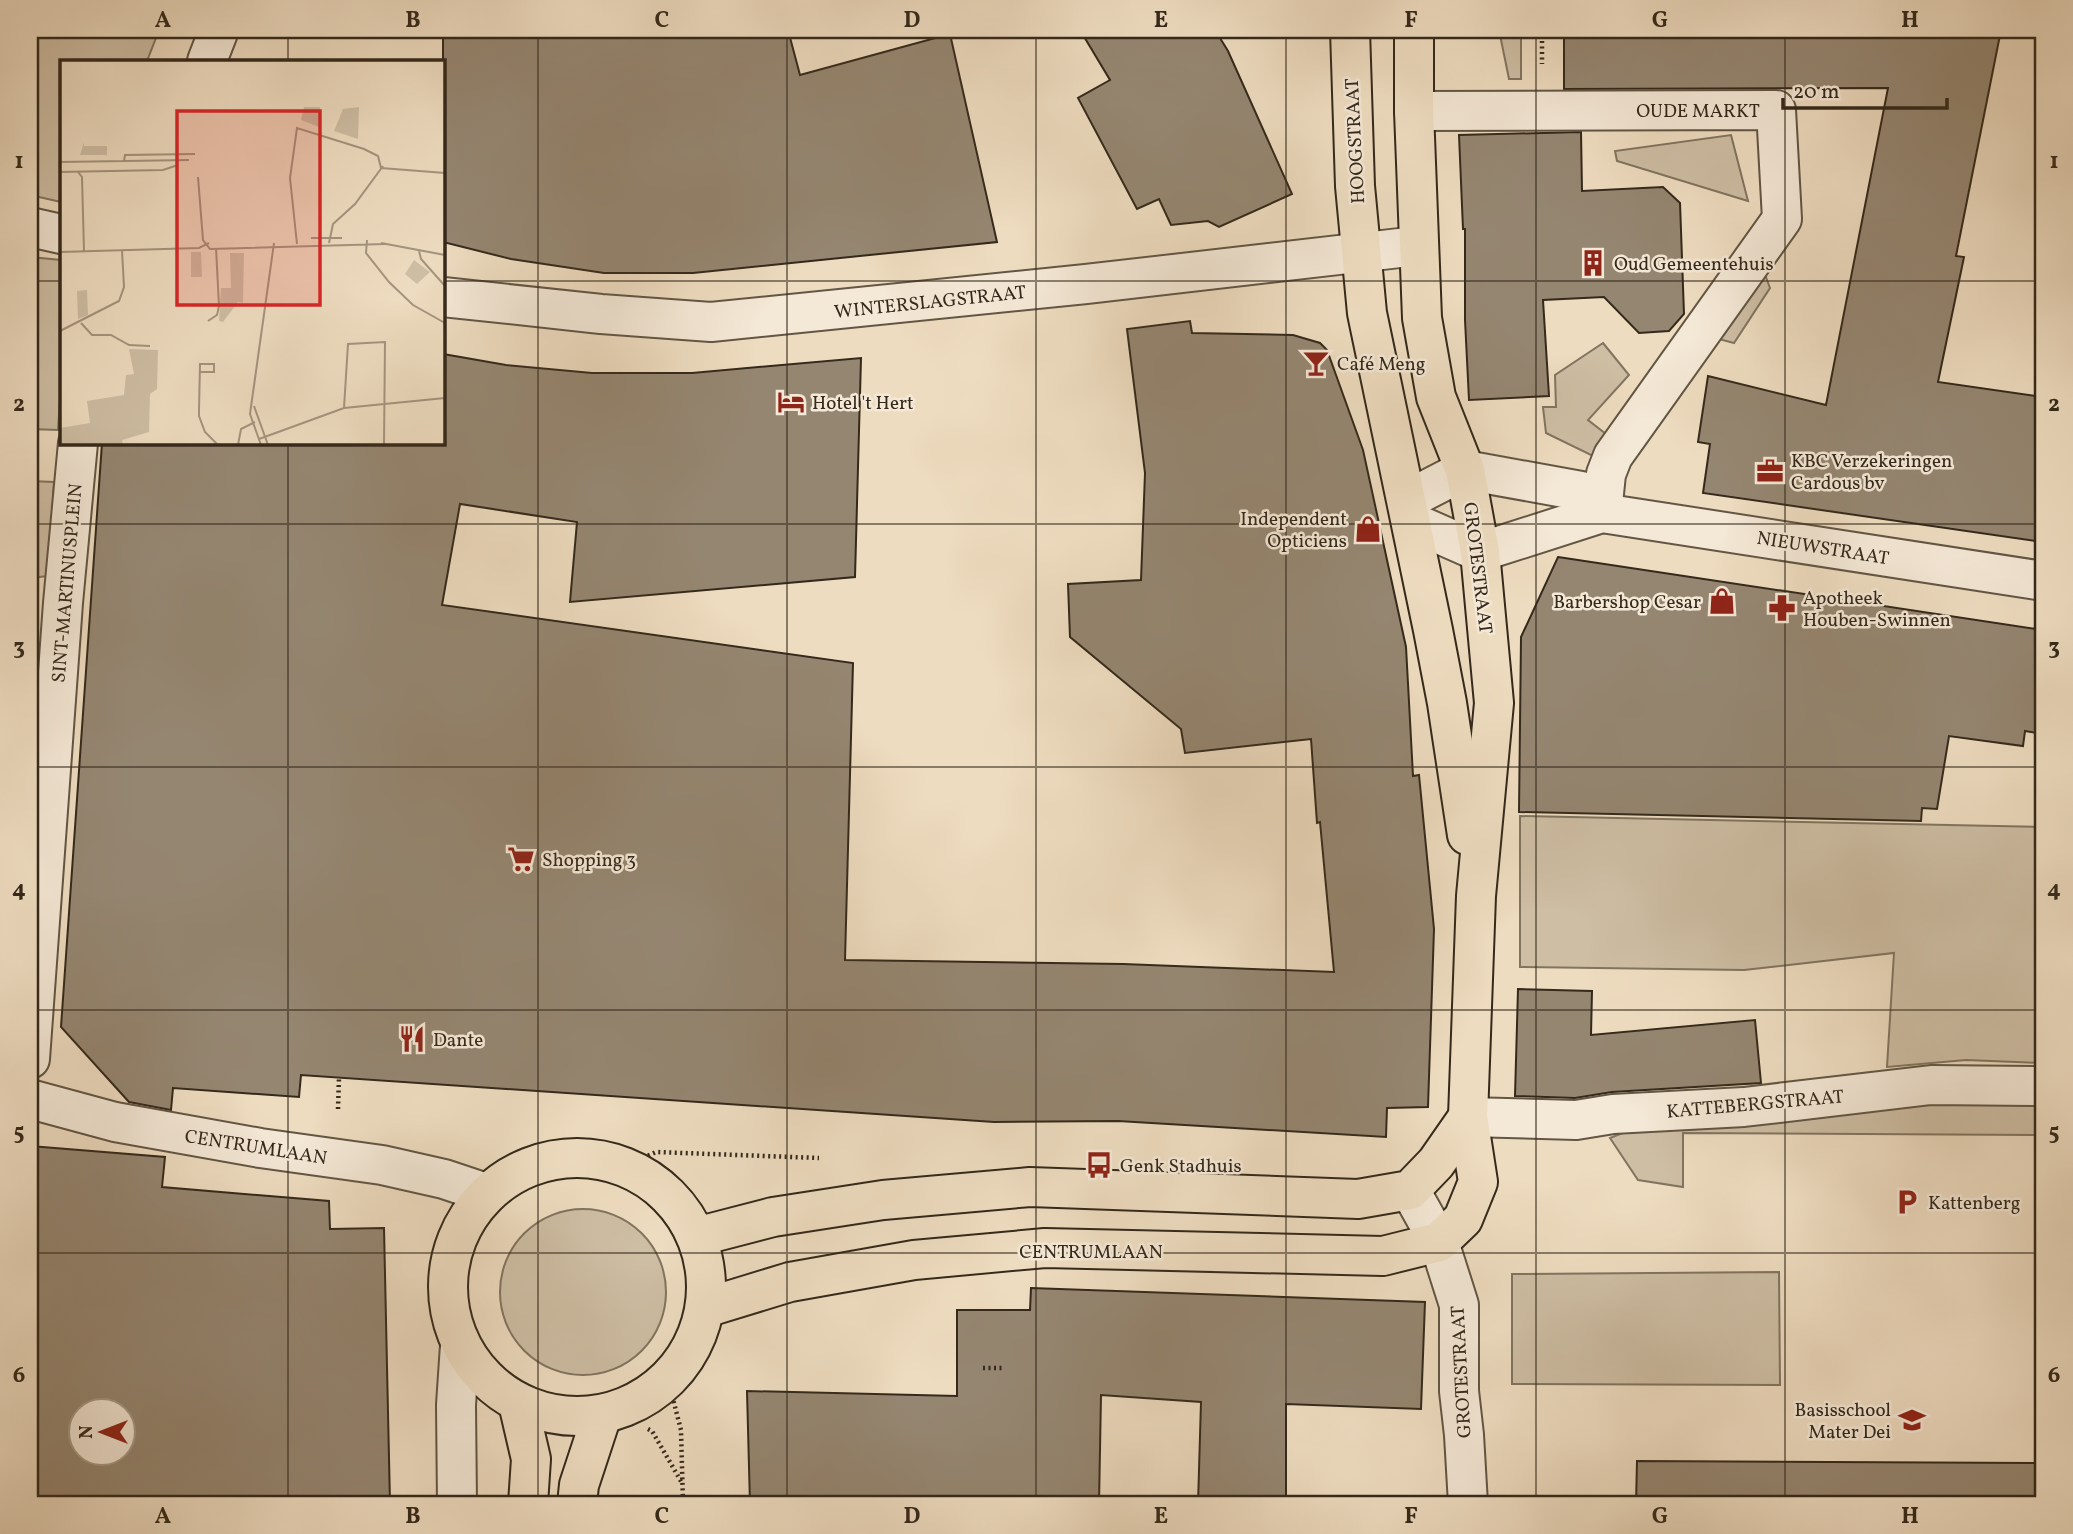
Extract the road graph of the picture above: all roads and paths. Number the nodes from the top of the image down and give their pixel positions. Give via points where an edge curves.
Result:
1 (219, 30) edge
2 (1350, 30) edge
3 (1415, 30) edge
4 (207, 60) edge
5 (1414, 111) junction
6 (30, 227) edge
7 (60, 234) edge
8 (1417, 246) junction
9 (1362, 252) junction
10 (444, 297) edge
11 (78, 444) edge
12 (1465, 470) junction
13 (1410, 511) junction
14 (1602, 513) junction
15 (1480, 552) junction
16 (2043, 581) edge
17 (1476, 896) junction
18 (30, 1059) edge
19 (2043, 1086) edge
20 (30, 1099) edge
21 (1468, 1117) junction
22 (822, 1158) dead end
23 (624, 1167) junction
24 (1410, 1190) junction
25 (483, 1192) junction
26 (696, 1237) junction
27 (1438, 1242) junction
28 (705, 1308) junction
29 (460, 1345) junction
30 (983, 1368) dead end
31 (1002, 1368) dead end
32 (667, 1380) junction
33 (518, 1404) junction
34 (609, 1413) junction
35 (683, 1486) junction
36 (457, 1504) edge
37 (527, 1504) edge
38 (577, 1504) edge
39 (683, 1504) edge
40 (1468, 1504) edge

1 - 4 street
2 - 9 main road, HOOGSTRAAT
3 - 5 main road
5 - 8 main road
5 - 14 street, OUDE MARKT via 1776,110 1782,219 1613,456
6 - 7 street
8 - 9 street, WINTERSLAGSTRAAT
8 - 12 main road, GROTESTRAAT via 1422,318 1436,397
9 - 10 street, WINTERSLAGSTRAAT via 711,322
9 - 13 main road, GROTESTRAAT via 1367,313
11 - 18 street, SINT-MARTINUSPLEIN
12 - 13 street
12 - 14 street via 1581,491
12 - 15 main road, GROTESTRAAT
13 - 15 street
13 - 17 main road, GROTESTRAAT via 1447,703
14 - 15 street, NIEUWSTRAAT
14 - 16 street, NIEUWSTRAAT
15 - 17 main road, GROTESTRAAT via 1494,703
17 - 21 main road, GROTESTRAAT
19 - 21 street, KATTEBERGSTRAAT via 1931,1085 1744,1107 1576,1120
20 - 25 street, CENTRUMLAAN via 115,1122 382,1165
21 - 24 main road via 1436,1163
21 - 27 main road, GROTESTRAAT via 1478,1182 1463,1219
22 - 23 path via 656,1153
23 - 25 main road via 585,1158 552,1159
23 - 26 main road via 667,1194
24 - 26 main road via 1358,1199 1030,1187 883,1200 773,1217
24 - 27 street, GROTESTRAAT
25 - 29 main road via 449,1261 448,1304
26 - 28 main road via 703,1260
27 - 28 main road, CENTRUMLAAN via 1383,1256 1045,1248 914,1260 803,1279
27 - 40 street, GROTESTRAAT via 1459,1305 1459,1391
28 - 32 main road via 698,1335
29 - 33 main road via 475,1369
29 - 36 street
30 - 31 path
32 - 34 main road via 644,1399
32 - 35 path via 681,1430
33 - 34 main road via 555,1416
33 - 37 main road via 531,1459
34 - 35 path via 652,1431
34 - 38 main road via 579,1485
35 - 39 path

